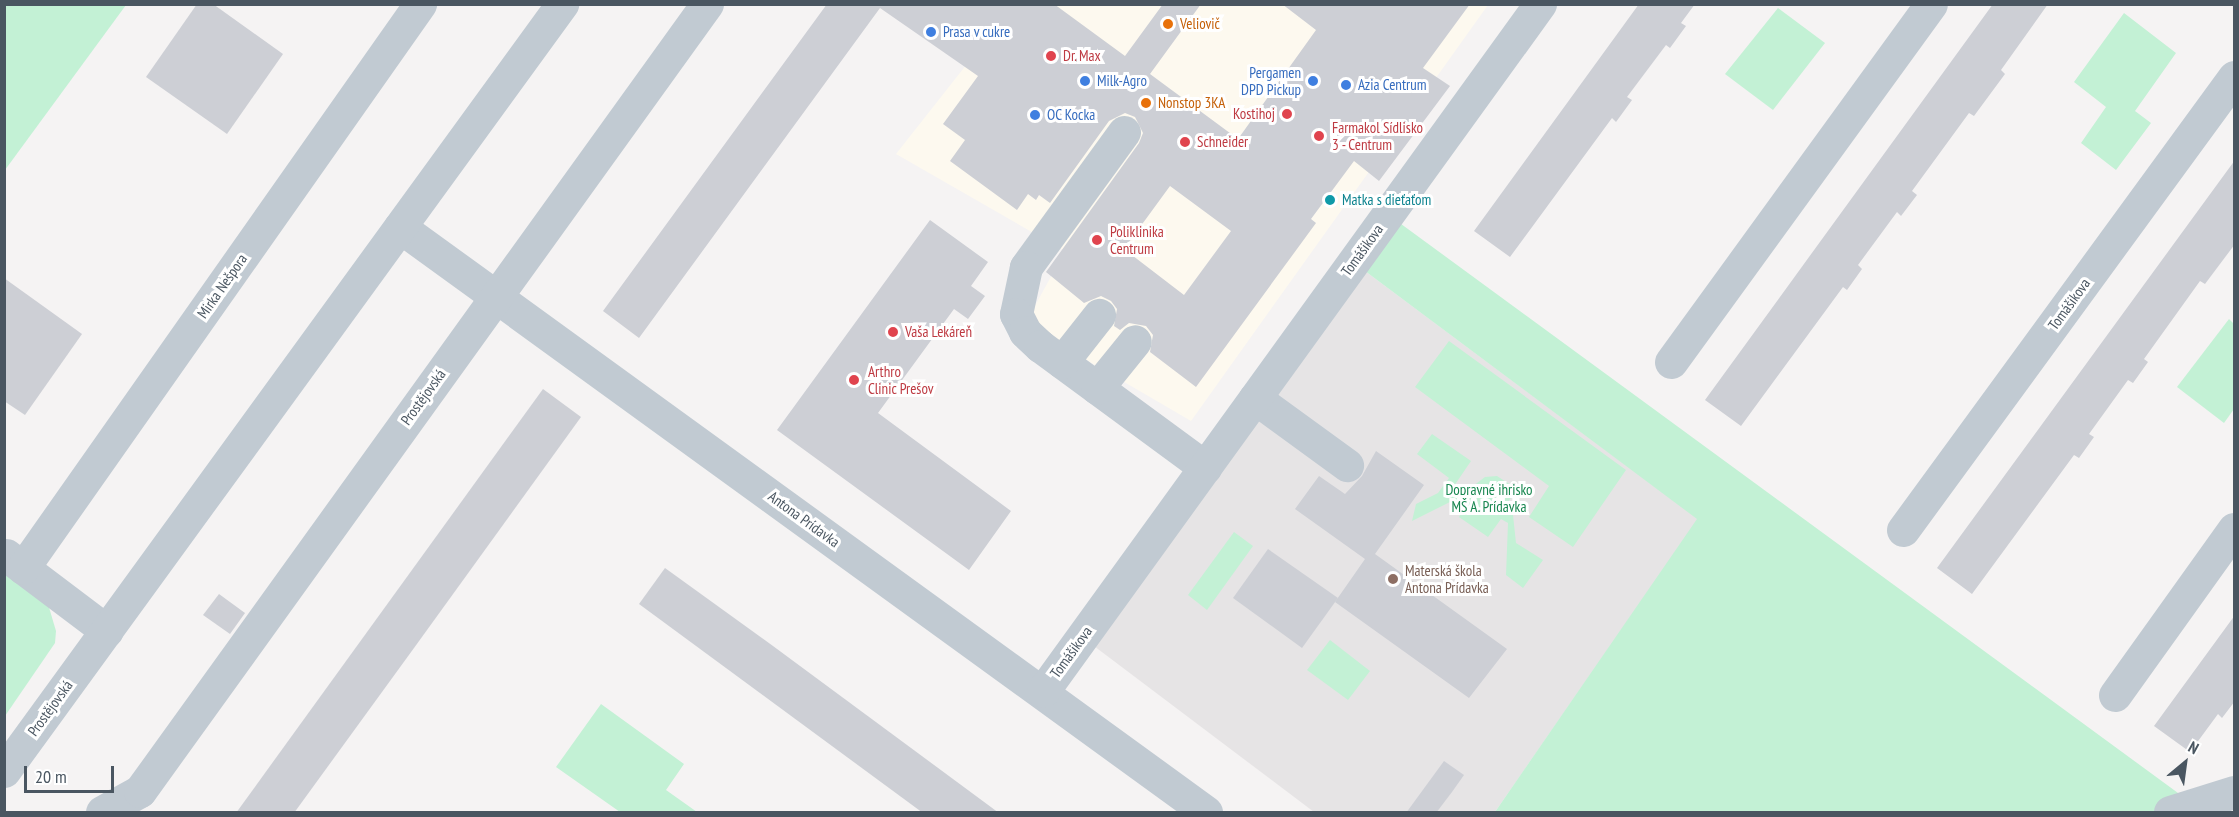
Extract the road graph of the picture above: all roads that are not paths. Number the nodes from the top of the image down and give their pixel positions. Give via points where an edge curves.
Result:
1 (420, 4) edge
2 (562, 4) edge
3 (707, 4) edge
4 (1540, 4) edge
5 (1931, 4) edge
6 (2235, 77) edge
7 (1124, 132) dead end
8 (400, 227) junction
9 (496, 294) junction
10 (1099, 315) dead end
11 (1135, 341) dead end
12 (1062, 362) junction
13 (1671, 362) dead end
14 (1097, 388) junction
15 (1254, 398) junction
16 (1347, 465) dead end
17 (1205, 467) junction
18 (2235, 529) edge
19 (1903, 530) dead end
20 (14, 561) edge
21 (107, 631) junction
22 (1042, 691) junction
23 (2115, 695) dead end
24 (4, 771) edge
25 (2235, 792) edge
26 (102, 813) edge
27 (1206, 813) edge
28 (2170, 813) edge

1 - 20 street, Mirka Nešpora
2 - 8 street, Prostějovská
3 - 9 street, Prostějovská
4 - 15 street, Tomášikova
5 - 13 street
6 - 19 street, Tomášikova
7 - 12 street via 1026,267 1016,314 1025,332
8 - 9 street, Antona Prídavka
8 - 21 street, Prostějovská
9 - 22 street, Antona Prídavka
9 - 26 street, Prostějovská via 140,790
10 - 12 street
11 - 14 street
12 - 14 street
14 - 17 street
15 - 16 street
15 - 17 street, Tomášikova
17 - 22 street, Tomášikova
18 - 23 street
20 - 21 street, Mirka Nešpora
21 - 24 street, Prostějovská
22 - 27 street, Antona Prídavka
25 - 28 street

